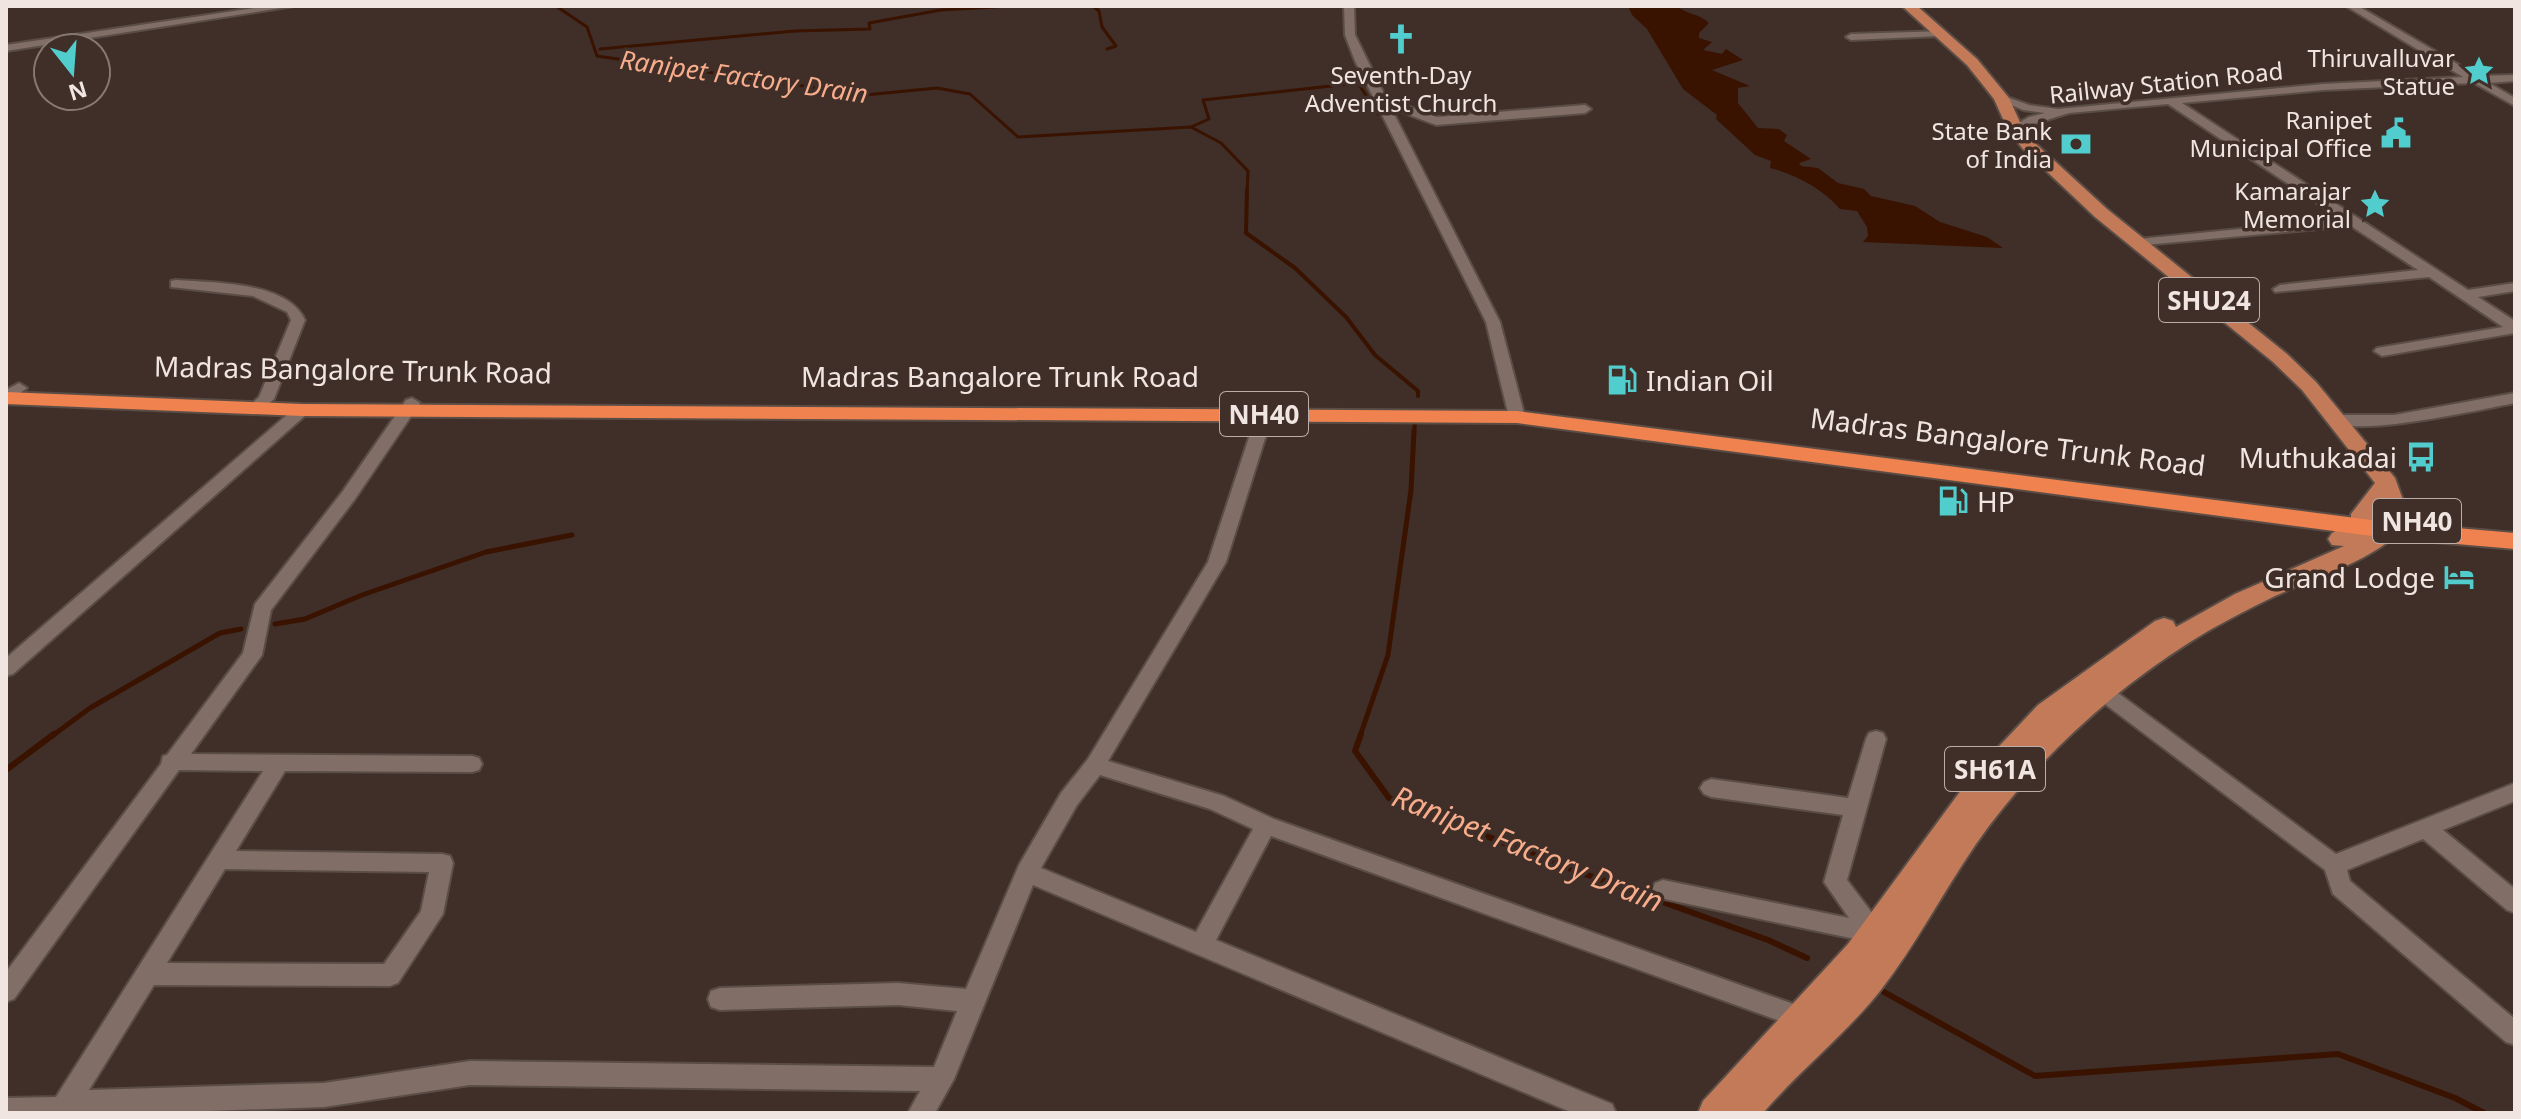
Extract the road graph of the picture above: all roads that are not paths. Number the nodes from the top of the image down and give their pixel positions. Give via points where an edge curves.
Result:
1 (289, 6) edge
2 (1349, 6) edge
3 (1909, 6) edge
4 (2351, 6) edge
5 (1940, 33) junction
6 (1851, 37) dead end
7 (6, 48) edge
8 (2515, 78) edge
9 (2472, 79) junction
10 (2001, 98) junction
11 (1380, 100) junction
12 (2169, 100) junction
13 (2515, 103) edge
14 (1585, 109) dead end
15 (2068, 110) junction
16 (2016, 130) junction
17 (2352, 222) junction
18 (2139, 243) junction
19 (2431, 273) junction
20 (176, 284) dead end
21 (2515, 287) edge
22 (2280, 289) dead end
23 (2466, 295) junction
24 (2515, 329) edge
25 (2382, 351) dead end
26 (9, 393) edge
27 (2515, 398) edge
28 (260, 404) junction
29 (410, 407) junction
30 (302, 410) junction
31 (1266, 411) junction
32 (1516, 412) junction
33 (2338, 420) junction
34 (2387, 483) junction
35 (2378, 522) junction
36 (2515, 530) edge
37 (2515, 541) edge
38 (6, 669) edge
39 (2094, 686) junction
40 (1876, 739) dead end
41 (170, 762) junction
42 (472, 764) dead end
43 (278, 765) junction
44 (1095, 765) junction
45 (1711, 788) dead end
46 (2515, 792) edge
47 (1857, 808) junction
48 (1266, 825) junction
49 (2425, 828) junction
50 (219, 860) junction
51 (2334, 865) junction
52 (1027, 872) junction
53 (1663, 890) dead end
54 (2515, 903) edge
55 (1874, 933) junction
56 (1201, 946) junction
57 (146, 974) junction
58 (1847, 986) junction
59 (6, 991) edge
60 (720, 999) dead end
61 (973, 1001) junction
62 (1802, 1018) junction
63 (2515, 1034) edge
64 (941, 1079) junction
65 (322, 1104) edge
66 (63, 1109) junction
67 (6, 1111) edge
68 (921, 1113) edge
69 (1603, 1113) edge
70 (1715, 1113) edge
71 (1741, 1113) edge

1 - 7 street
2 - 11 street via 1350,35
3 - 5 main road, SHU24
4 - 9 street
5 - 6 street
5 - 10 main road, SHU24
8 - 9 street, Railway Station Road
9 - 12 street, Railway Station Road
9 - 13 street
10 - 15 street via 2027,108
10 - 16 main road, SHU24
11 - 14 street via 1436,121
11 - 32 street via 1493,322
12 - 15 street, Railway Station Road
12 - 17 street
15 - 16 street, Railway Station Road
16 - 18 main road, SHU24
17 - 18 street
17 - 19 street
18 - 33 main road, SHU24 via 2280,358
19 - 22 street
19 - 23 street
20 - 28 street via 256,292 293,309 298,320
21 - 23 street
23 - 24 street
24 - 25 street
26 - 28 highway, NH40
27 - 33 street via 2394,420
28 - 29 highway, Madras Bangalore Trunk Road / NH40
28 - 30 highway, NH40
29 - 30 highway, NH40
29 - 31 highway, NH40
29 - 41 street via 262,609 252,655
30 - 38 street
31 - 32 highway, Madras Bangalore Trunk Road / NH40
31 - 44 street via 1217,562
32 - 35 highway, Madras Bangalore Trunk Road / NH40 via 1576,414
33 - 34 main road, SHU24
34 - 35 main road
34 - 35 main road
35 - 36 highway, Madras Bangalore Trunk Road / NH40
35 - 37 highway, NH40
35 - 39 main road, SH61A via 2170,623
39 - 51 street
39 - 55 main road, SH61A via 2047,712 1983,782
39 - 58 main road via 1969,831 1903,933
40 - 47 street
41 - 43 street
41 - 59 street
42 - 43 street
43 - 50 street
44 - 48 street via 1216,802
44 - 52 street
45 - 47 street
46 - 49 street
47 - 55 street via 1835,882
48 - 56 street
48 - 62 street
49 - 51 street
49 - 54 street
50 - 57 street
50 - 57 street via 442,863 432,914 390,975
51 - 63 street via 2341,887
52 - 56 street
52 - 61 street
53 - 55 street
55 - 58 main road, SH61A
56 - 69 street
57 - 66 street
58 - 62 main road, SH61A
58 - 71 main road
60 - 61 street via 898,994
61 - 64 street
62 - 70 main road, SH61A
64 - 65 street via 470,1073
64 - 68 street
65 - 66 street via 79,1103
66 - 67 street

